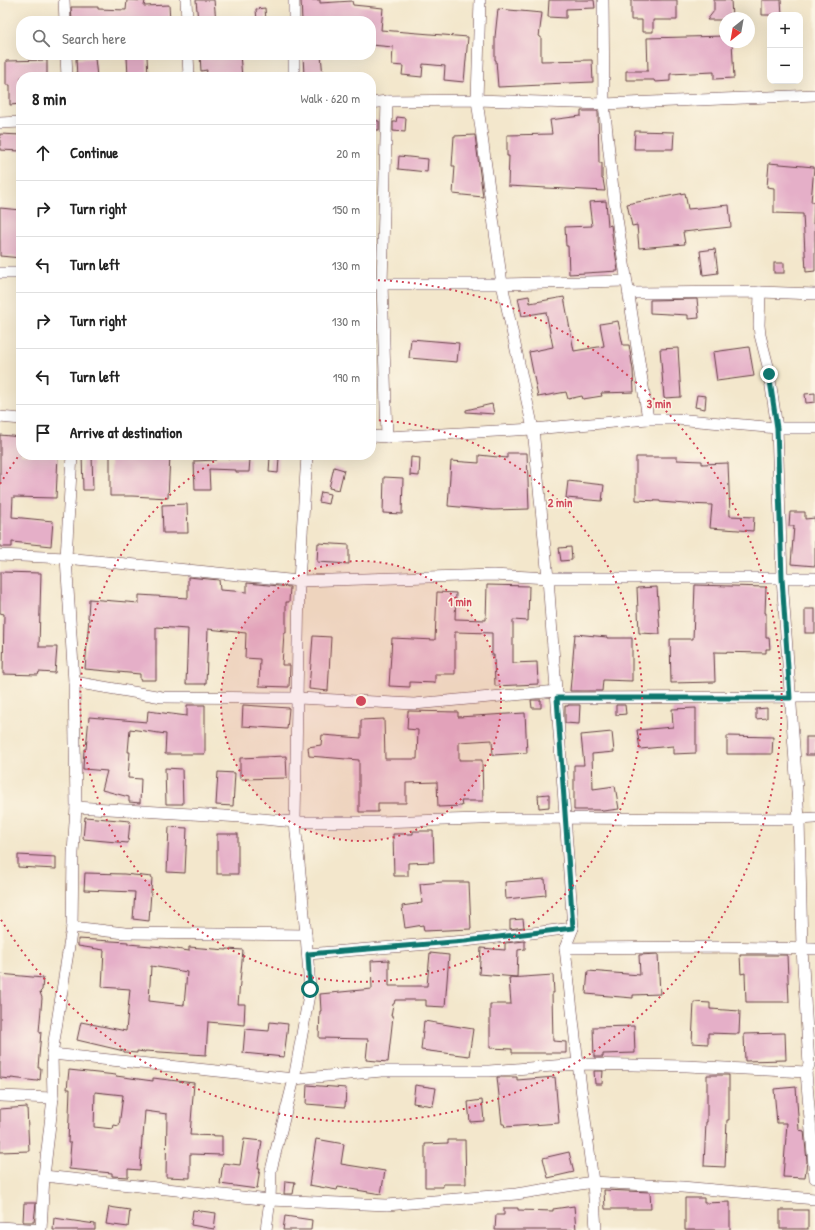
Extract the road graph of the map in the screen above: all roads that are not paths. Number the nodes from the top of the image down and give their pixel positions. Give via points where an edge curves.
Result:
1 (64, 0) edge
2 (186, 0) edge
3 (294, 0) edge
4 (480, 0) edge
5 (603, 0) edge
6 (65, 16) edge
7 (187, 16) edge
8 (294, 16) edge
9 (66, 60) edge
10 (188, 60) edge
11 (294, 60) edge
12 (67, 72) edge
13 (189, 72) edge
14 (294, 72) edge
15 (815, 95) edge
16 (477, 100) junction
17 (387, 101) junction
18 (376, 102) edge
19 (604, 104) junction
20 (0, 122) edge
21 (16, 122) edge
22 (0, 273) edge
23 (16, 273) edge
24 (626, 281) junction
25 (376, 284) edge
26 (502, 284) junction
27 (760, 292) junction
28 (629, 293) junction
29 (815, 294) edge
30 (0, 417) edge
31 (16, 419) edge
32 (648, 419) junction
33 (777, 428) junction
34 (815, 428) edge
35 (533, 429) junction
36 (376, 436) edge
37 (387, 437) junction
38 (72, 460) edge
39 (307, 460) edge
40 (0, 555) edge
41 (66, 558) junction
42 (548, 578) junction
43 (782, 578) junction
44 (815, 578) edge
45 (300, 581) junction
46 (74, 682) junction
47 (557, 695) junction
48 (815, 697) edge
49 (298, 698) junction
50 (790, 698) junction
51 (76, 807) junction
52 (815, 818) edge
53 (565, 819) junction
54 (799, 819) junction
55 (295, 822) junction
56 (72, 927) junction
57 (573, 928) junction
58 (306, 935) junction
59 (565, 948) junction
60 (802, 949) junction
61 (815, 949) edge
62 (308, 954) junction
63 (52, 1054) junction
64 (578, 1064) junction
65 (810, 1067) edge
66 (294, 1079) junction
67 (0, 1096) edge
68 (53, 1098) junction
69 (44, 1176) junction
70 (815, 1178) edge
71 (593, 1182) junction
72 (815, 1199) edge
73 (270, 1200) junction
74 (0, 1227) edge
75 (266, 1230) edge
76 (596, 1230) edge

1 - 6 street
2 - 7 street
3 - 8 street
4 - 16 street
5 - 19 street
9 - 12 street
10 - 13 street
11 - 14 street
15 - 19 street
16 - 17 street
16 - 19 street
16 - 26 street
17 - 18 street
17 - 25 street
19 - 24 street
20 - 21 street
22 - 23 street
24 - 26 street
24 - 28 street
25 - 26 street
25 - 37 street
26 - 35 street
27 - 28 street
27 - 29 street
27 - 33 street via 760,335 768,366
28 - 32 street
30 - 31 street
32 - 33 street
32 - 35 street
33 - 34 street
33 - 43 street
35 - 37 street
35 - 42 street
36 - 37 street
38 - 41 street
39 - 45 street
40 - 41 street
41 - 45 street
41 - 46 street
42 - 43 street
42 - 45 street via 493,576
42 - 47 street
43 - 44 street
43 - 50 street
45 - 49 street
46 - 49 street via 162,698
46 - 51 street
47 - 49 street via 414,704
47 - 50 street
47 - 53 street
48 - 50 street
49 - 55 street
50 - 54 street
51 - 55 street
51 - 56 street
52 - 54 street
53 - 54 street
53 - 55 street
53 - 57 street
54 - 60 street
55 - 58 street
56 - 58 street via 125,933
56 - 63 street
57 - 59 street
57 - 62 street via 465,941
58 - 62 street
59 - 60 street
59 - 64 street
60 - 61 street
60 - 65 street
62 - 66 street via 310,989
63 - 66 street
63 - 68 street
64 - 65 street
64 - 66 street via 489,1071 382,1071
64 - 71 street
65 - 70 street
66 - 73 street via 271,1170
67 - 68 street
68 - 69 street
69 - 73 street
69 - 74 street via 41,1230
71 - 72 street
71 - 73 street via 516,1194 387,1205
71 - 76 street
73 - 75 street

